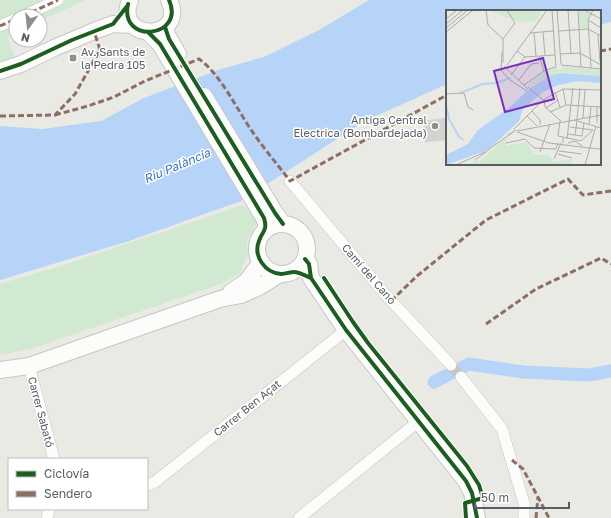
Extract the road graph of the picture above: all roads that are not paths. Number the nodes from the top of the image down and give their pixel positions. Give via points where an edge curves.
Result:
1 (58, 0) edge
2 (169, 0) edge
3 (129, 2) edge
4 (40, 8) edge
5 (114, 24) junction
6 (133, 25) junction
7 (165, 27) junction
8 (150, 33) junction
9 (0, 71) edge
10 (290, 181) dead end
11 (283, 224) junction
12 (266, 230) junction
13 (306, 259) junction
14 (261, 262) junction
15 (287, 273) junction
16 (311, 278) junction
17 (220, 300) junction
18 (346, 330) junction
19 (451, 365) tunnel mouth
20 (28, 366) junction
21 (0, 370) edge
22 (461, 377) tunnel mouth
23 (419, 421) junction
24 (54, 458) edge
25 (148, 486) edge
26 (299, 518) edge
27 (477, 518) edge
28 (524, 518) edge

1 - 4 street
2 - 7 street via 172,13
3 - 5 street
3 - 6 street via 127,12
5 - 6 street
5 - 9 street
6 - 8 street via 143,32
7 - 8 street via 158,32
7 - 11 street via 169,39
8 - 12 street via 160,44 264,218
10 - 19 street, Camí del Cano via 385,294
11 - 12 street via 274,225
11 - 13 street via 295,227 304,236 308,247
12 - 14 street via 261,235 257,248
13 - 15 street via 301,266
13 - 16 street
14 - 15 street via 272,272
14 - 17 street via 246,282
15 - 16 street
15 - 17 street via 241,295
16 - 18 street
17 - 20 street
18 - 23 street
18 - 25 street, Carrer Ben Açat
20 - 21 street
20 - 24 street, Carrer Sabató
22 - 28 street via 502,429 524,504
23 - 26 street
23 - 27 street via 466,481 472,493

